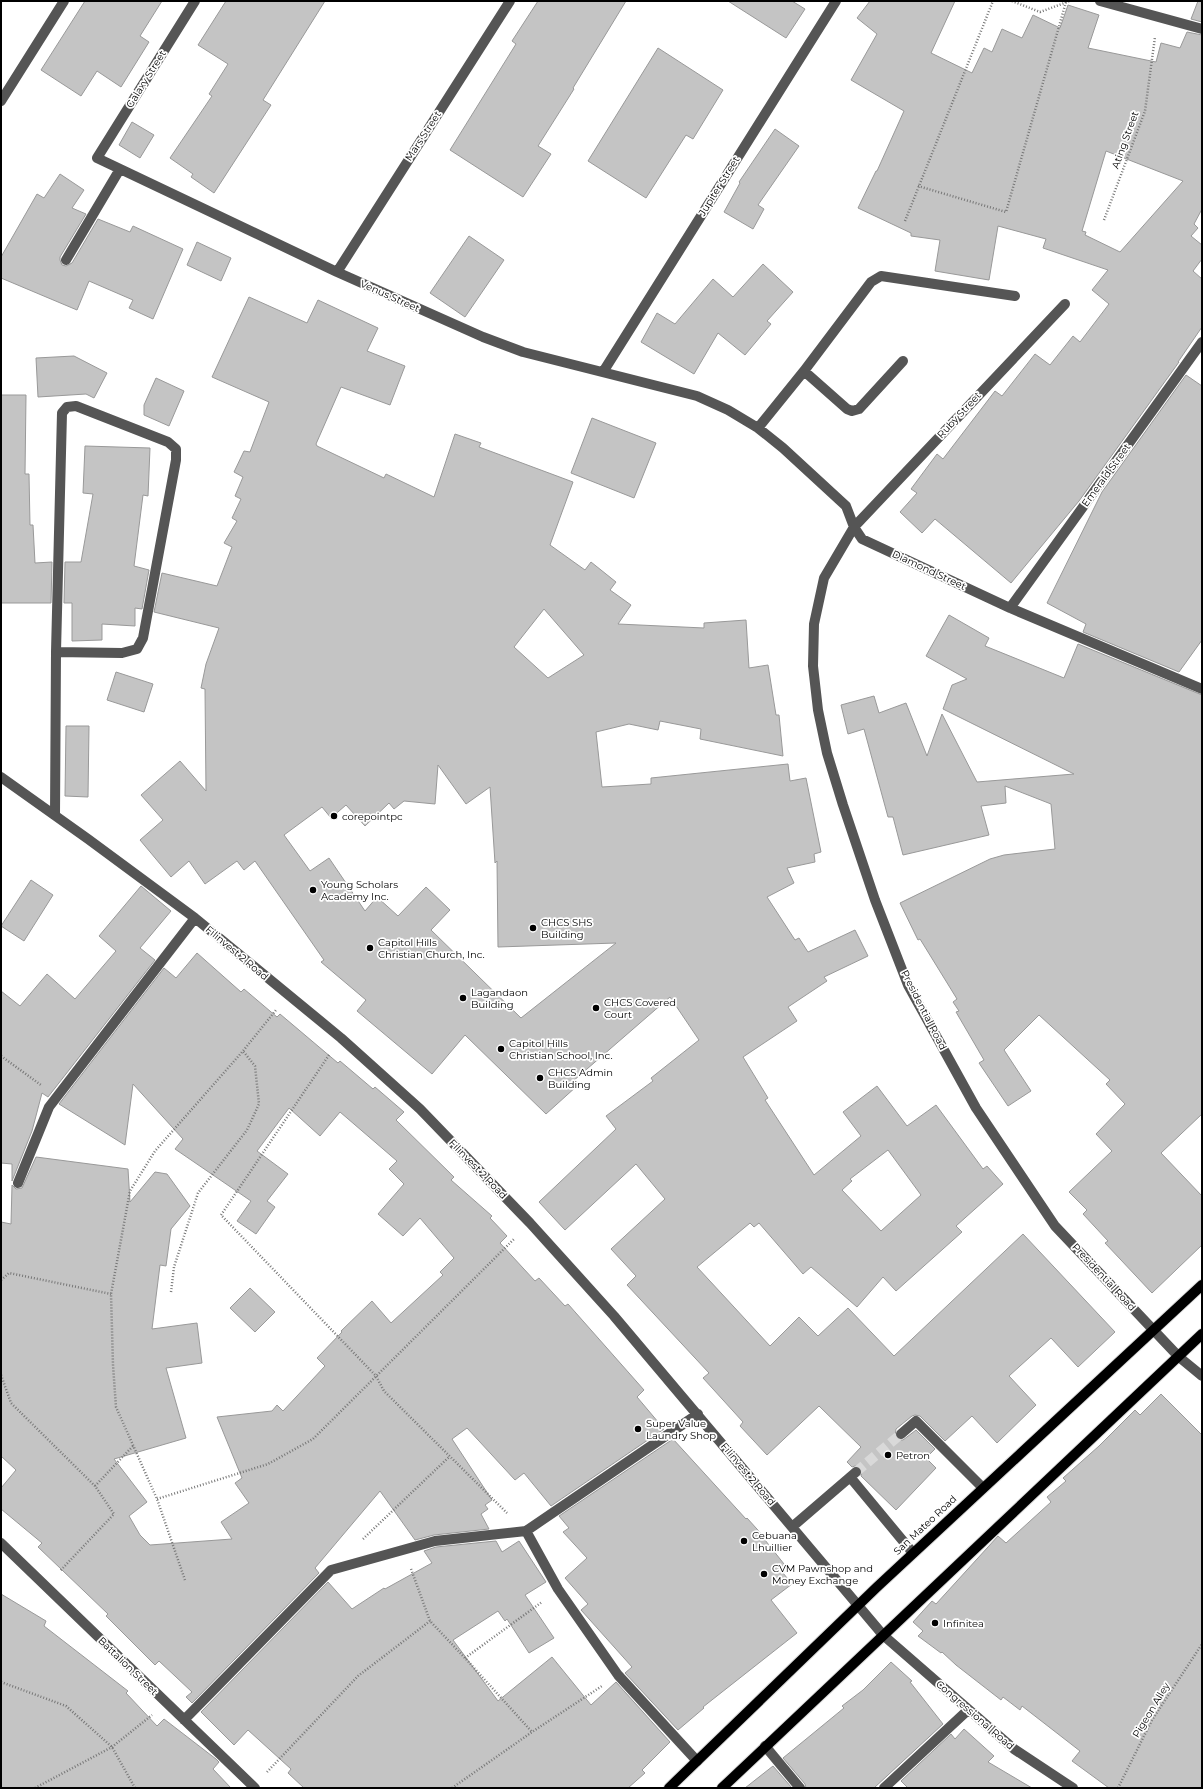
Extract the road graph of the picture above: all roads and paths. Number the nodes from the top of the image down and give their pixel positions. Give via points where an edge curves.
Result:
1 (64, 1) edge
2 (195, 1) edge
3 (510, 1) edge
4 (836, 1) edge
5 (993, 1) edge
6 (1012, 1) edge
7 (1070, 1) edge
8 (1100, 1) edge
9 (1066, 2) junction
10 (1158, 16) junction
11 (1202, 29) edge
12 (1, 101) edge
13 (97, 158) joint
14 (120, 169) junction
15 (918, 186) junction
16 (1104, 220) dead end
17 (905, 221) dead end
18 (66, 260) dead end
19 (337, 272) junction
20 (1015, 296) dead end
21 (1065, 304) dead end
22 (1202, 342) edge
23 (903, 361) dead end
24 (804, 371) junction
25 (603, 372) junction
26 (697, 396) joint
27 (758, 428) junction
28 (854, 527) junction
29 (1010, 608) junction
30 (56, 652) junction
31 (1200, 684) edge
32 (1, 777) edge
33 (55, 815) junction
34 (195, 918) junction
35 (287, 995) junction
36 (341, 1038) junction
37 (243, 1050) junction
38 (1, 1056) edge
39 (56, 1097) junction
40 (18, 1182) dead end
41 (530, 1223) junction
42 (1, 1280) edge
43 (1202, 1285) edge
44 (171, 1292) dead end
45 (111, 1294) junction
46 (1154, 1331) junction
47 (1202, 1334) edge
48 (1179, 1357) junction
49 (1, 1375) edge
50 (376, 1376) junction
51 (1202, 1376) edge
52 (698, 1414) junction
53 (901, 1434) tunnel mouth
54 (133, 1446) junction
55 (449, 1457) junction
56 (96, 1486) junction
57 (983, 1488) junction
58 (157, 1499) junction
59 (792, 1527) junction
60 (526, 1531) junction
61 (1, 1542) edge
62 (359, 1543) dead end
63 (404, 1550) junction
64 (913, 1553) junction
65 (185, 1580) dead end
66 (46, 1586) junction
67 (558, 1590) junction
68 (858, 1606) junction
69 (430, 1621) junction
70 (883, 1635) junction
71 (1202, 1644) edge
72 (465, 1658) junction
73 (618, 1675) junction
74 (1, 1682) edge
75 (167, 1704) junction
76 (968, 1710) junction
77 (184, 1720) junction
78 (532, 1732) junction
79 (112, 1746) junction
80 (765, 1746) junction
81 (697, 1762) junction
82 (254, 1787) edge
83 (35, 1788) edge
84 (135, 1788) edge
85 (452, 1788) edge
86 (669, 1788) edge
87 (722, 1788) edge
88 (800, 1788) edge
89 (884, 1788) edge
90 (1073, 1788) edge
91 (1118, 1788) edge

1 - 12 street
2 - 13 street, Galaxy Street
3 - 19 street, Mars Street
4 - 25 street, Jupiter Street
5 - 15 path
6 - 9 path via 1040,12
7 - 9 path
8 - 10 street
9 - 15 path via 1006,212
10 - 11 street
10 - 16 path, Ating Street via 1144,111
13 - 14 street, Venus Street
14 - 18 street
14 - 19 street, Venus Street
15 - 17 path
19 - 25 street, Venus Street via 483,338 523,352
20 - 24 street via 881,276 871,282
21 - 28 street, Ruby Street
22 - 29 street, Emerald Street
23 - 24 street via 859,409 852,411
24 - 27 street
25 - 26 street, Venus Street
26 - 27 street, Diamond Street via 728,410
27 - 28 street, Diamond Street via 846,506
28 - 29 street, Diamond Street via 862,539
28 - 46 street, Presidential Road via 824,578 814,624 813,666 827,754 875,900 908,985 976,1108 1055,1226
29 - 31 street, Diamond Street
30 - 30 street via 62,413 67,407 76,406 168,442 176,449 176,460 143,638 137,649 122,653
30 - 33 street
32 - 33 street, Filinvest 2 Road
33 - 34 street, Filinvest 2 Road
34 - 35 street, Filinvest 2 Road
34 - 39 street
35 - 36 street, Filinvest 2 Road
35 - 37 path
36 - 41 street, Filinvest 2 Road via 420,1109
36 - 50 path via 221,1215
37 - 44 path via 255,1066 260,1104 248,1130 198,1193 174,1267
37 - 45 path via 155,1151 130,1191
38 - 39 path
39 - 40 street via 49,1107
41 - 50 path
41 - 52 street, Filinvest 2 Road
42 - 45 path via 9,1273
43 - 46 main road, San Mateo Road
45 - 54 path via 116,1407
46 - 48 street, Presidential Road
46 - 57 main road, San Mateo Road
47 - 48 main road
48 - 51 street, Presidential Road
48 - 70 main road
49 - 56 path via 11,1403
50 - 55 path via 384,1391
50 - 58 path via 313,1439 268,1464
52 - 59 street, Filinvest 2 Road
52 - 60 street
53 - 57 street via 916,1421
54 - 56 path
54 - 58 path
55 - 60 path
55 - 62 path
56 - 66 path via 114,1514
57 - 64 main road, San Mateo Road
58 - 65 path
59 - 64 street via 853,1474
59 - 68 street, Filinvest 2 Road
60 - 63 street via 435,1541
60 - 67 street
61 - 66 street, Battalion Street
63 - 69 path
63 - 77 street via 331,1570
64 - 68 main road, San Mateo Road
66 - 75 street, Battalion Street
67 - 72 path
67 - 73 street
68 - 70 street, Filinvest 2 Road
68 - 81 main road, San Mateo Road
69 - 72 path
69 - 82 path via 358,1676
70 - 76 street, Congressional Road
70 - 80 main road
71 - 91 path, Pigeon Alley via 1152,1720
72 - 78 path
73 - 78 path
73 - 81 street
74 - 79 path via 66,1706
75 - 77 street, Battalion Street
75 - 79 path
76 - 89 street
76 - 90 street, Congressional Road via 1014,1749
77 - 82 street, Battalion Street
78 - 85 path
79 - 83 path
79 - 84 path
80 - 87 main road
80 - 88 street
81 - 86 main road, San Mateo Road

